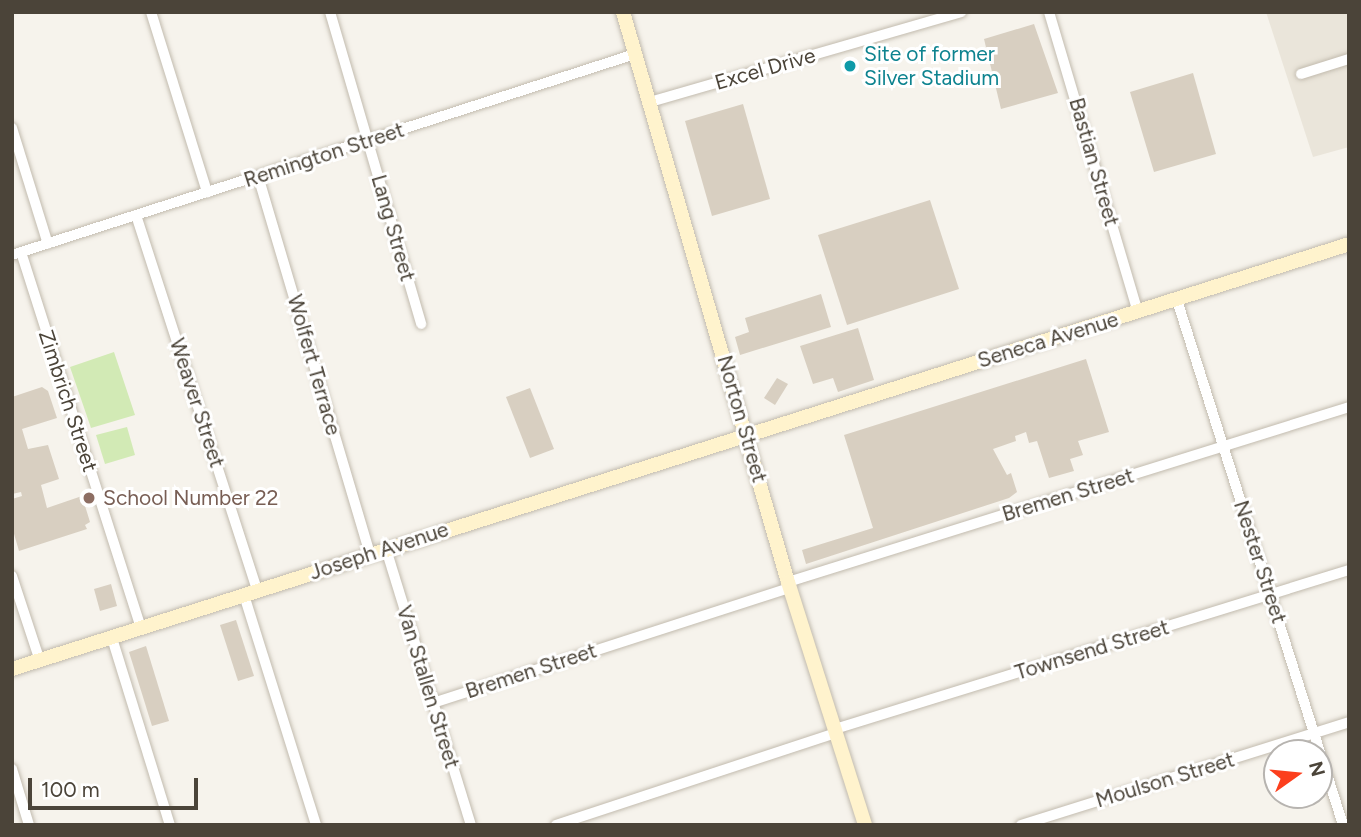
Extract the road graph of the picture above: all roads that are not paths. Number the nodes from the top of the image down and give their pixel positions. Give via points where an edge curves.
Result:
1 (151, 12) edge
2 (330, 12) edge
3 (623, 12) edge
4 (961, 12) edge
5 (1049, 12) edge
6 (635, 54) junction
7 (1349, 58) edge
8 (1301, 74) dead end
9 (650, 102) junction
10 (12, 128) edge
11 (368, 140) junction
12 (258, 176) junction
13 (207, 192) junction
14 (136, 215) junction
15 (48, 244) junction
16 (1349, 244) edge
17 (16, 254) edge
18 (1177, 300) junction
19 (1138, 312) junction
20 (421, 324) dead end
21 (1349, 407) edge
22 (745, 434) junction
23 (1223, 447) junction
24 (386, 549) junction
25 (370, 554) junction
26 (1349, 570) edge
27 (12, 576) edge
28 (789, 585) junction
29 (251, 592) junction
30 (1270, 594) junction
31 (141, 629) junction
32 (112, 638) junction
33 (40, 661) junction
34 (12, 670) edge
35 (433, 703) junction
36 (1349, 722) edge
37 (835, 731) junction
38 (1314, 733) junction
39 (12, 769) edge
40 (29, 825) edge
41 (170, 825) edge
42 (316, 825) edge
43 (471, 825) edge
44 (556, 825) edge
45 (866, 825) edge
46 (1021, 825) edge
47 (1343, 825) edge

1 - 13 street
2 - 11 street, Lang Street
3 - 6 main road, Norton Street
4 - 9 street, Excel Drive
5 - 19 street, Bastian Street
6 - 9 main road, Norton Street
6 - 11 street, Remington Street
7 - 8 street
9 - 22 main road, Norton Street
10 - 15 street
11 - 12 street, Remington Street
11 - 20 street, Lang Street
12 - 13 street, Remington Street
12 - 25 street, Wolfert Terrace
13 - 14 street, Remington Street
14 - 15 street, Remington Street
14 - 29 street, Weaver Street
15 - 17 street, Remington Street
16 - 18 main road, Seneca Avenue
17 - 31 street, Zimbrich Street
18 - 19 main road, Seneca Avenue
18 - 23 street, Nester Street
19 - 22 main road, Seneca Avenue
21 - 23 street, Bremen Street
22 - 24 main road, Joseph Avenue
22 - 28 main road, Norton Street
23 - 28 street, Bremen Street
23 - 30 street, Nester Street
24 - 25 main road, Joseph Avenue
24 - 35 street, Van Stallen Street
25 - 29 main road, Joseph Avenue
26 - 30 street, Townsend Street
27 - 33 street
28 - 35 street, Bremen Street
28 - 37 main road, Norton Street
29 - 31 main road, Joseph Avenue
29 - 42 street, Weaver Street
30 - 37 street, Townsend Street
30 - 38 street, Nester Street
31 - 32 main road, Joseph Avenue
32 - 33 main road, Joseph Avenue
32 - 41 street
33 - 34 main road, Joseph Avenue
35 - 43 street, Van Stallen Street
36 - 38 street, Moulson Street
37 - 44 street, Townsend Street
37 - 45 main road, Norton Street
38 - 46 street, Moulson Street
38 - 47 street, Nester Street
39 - 40 street

